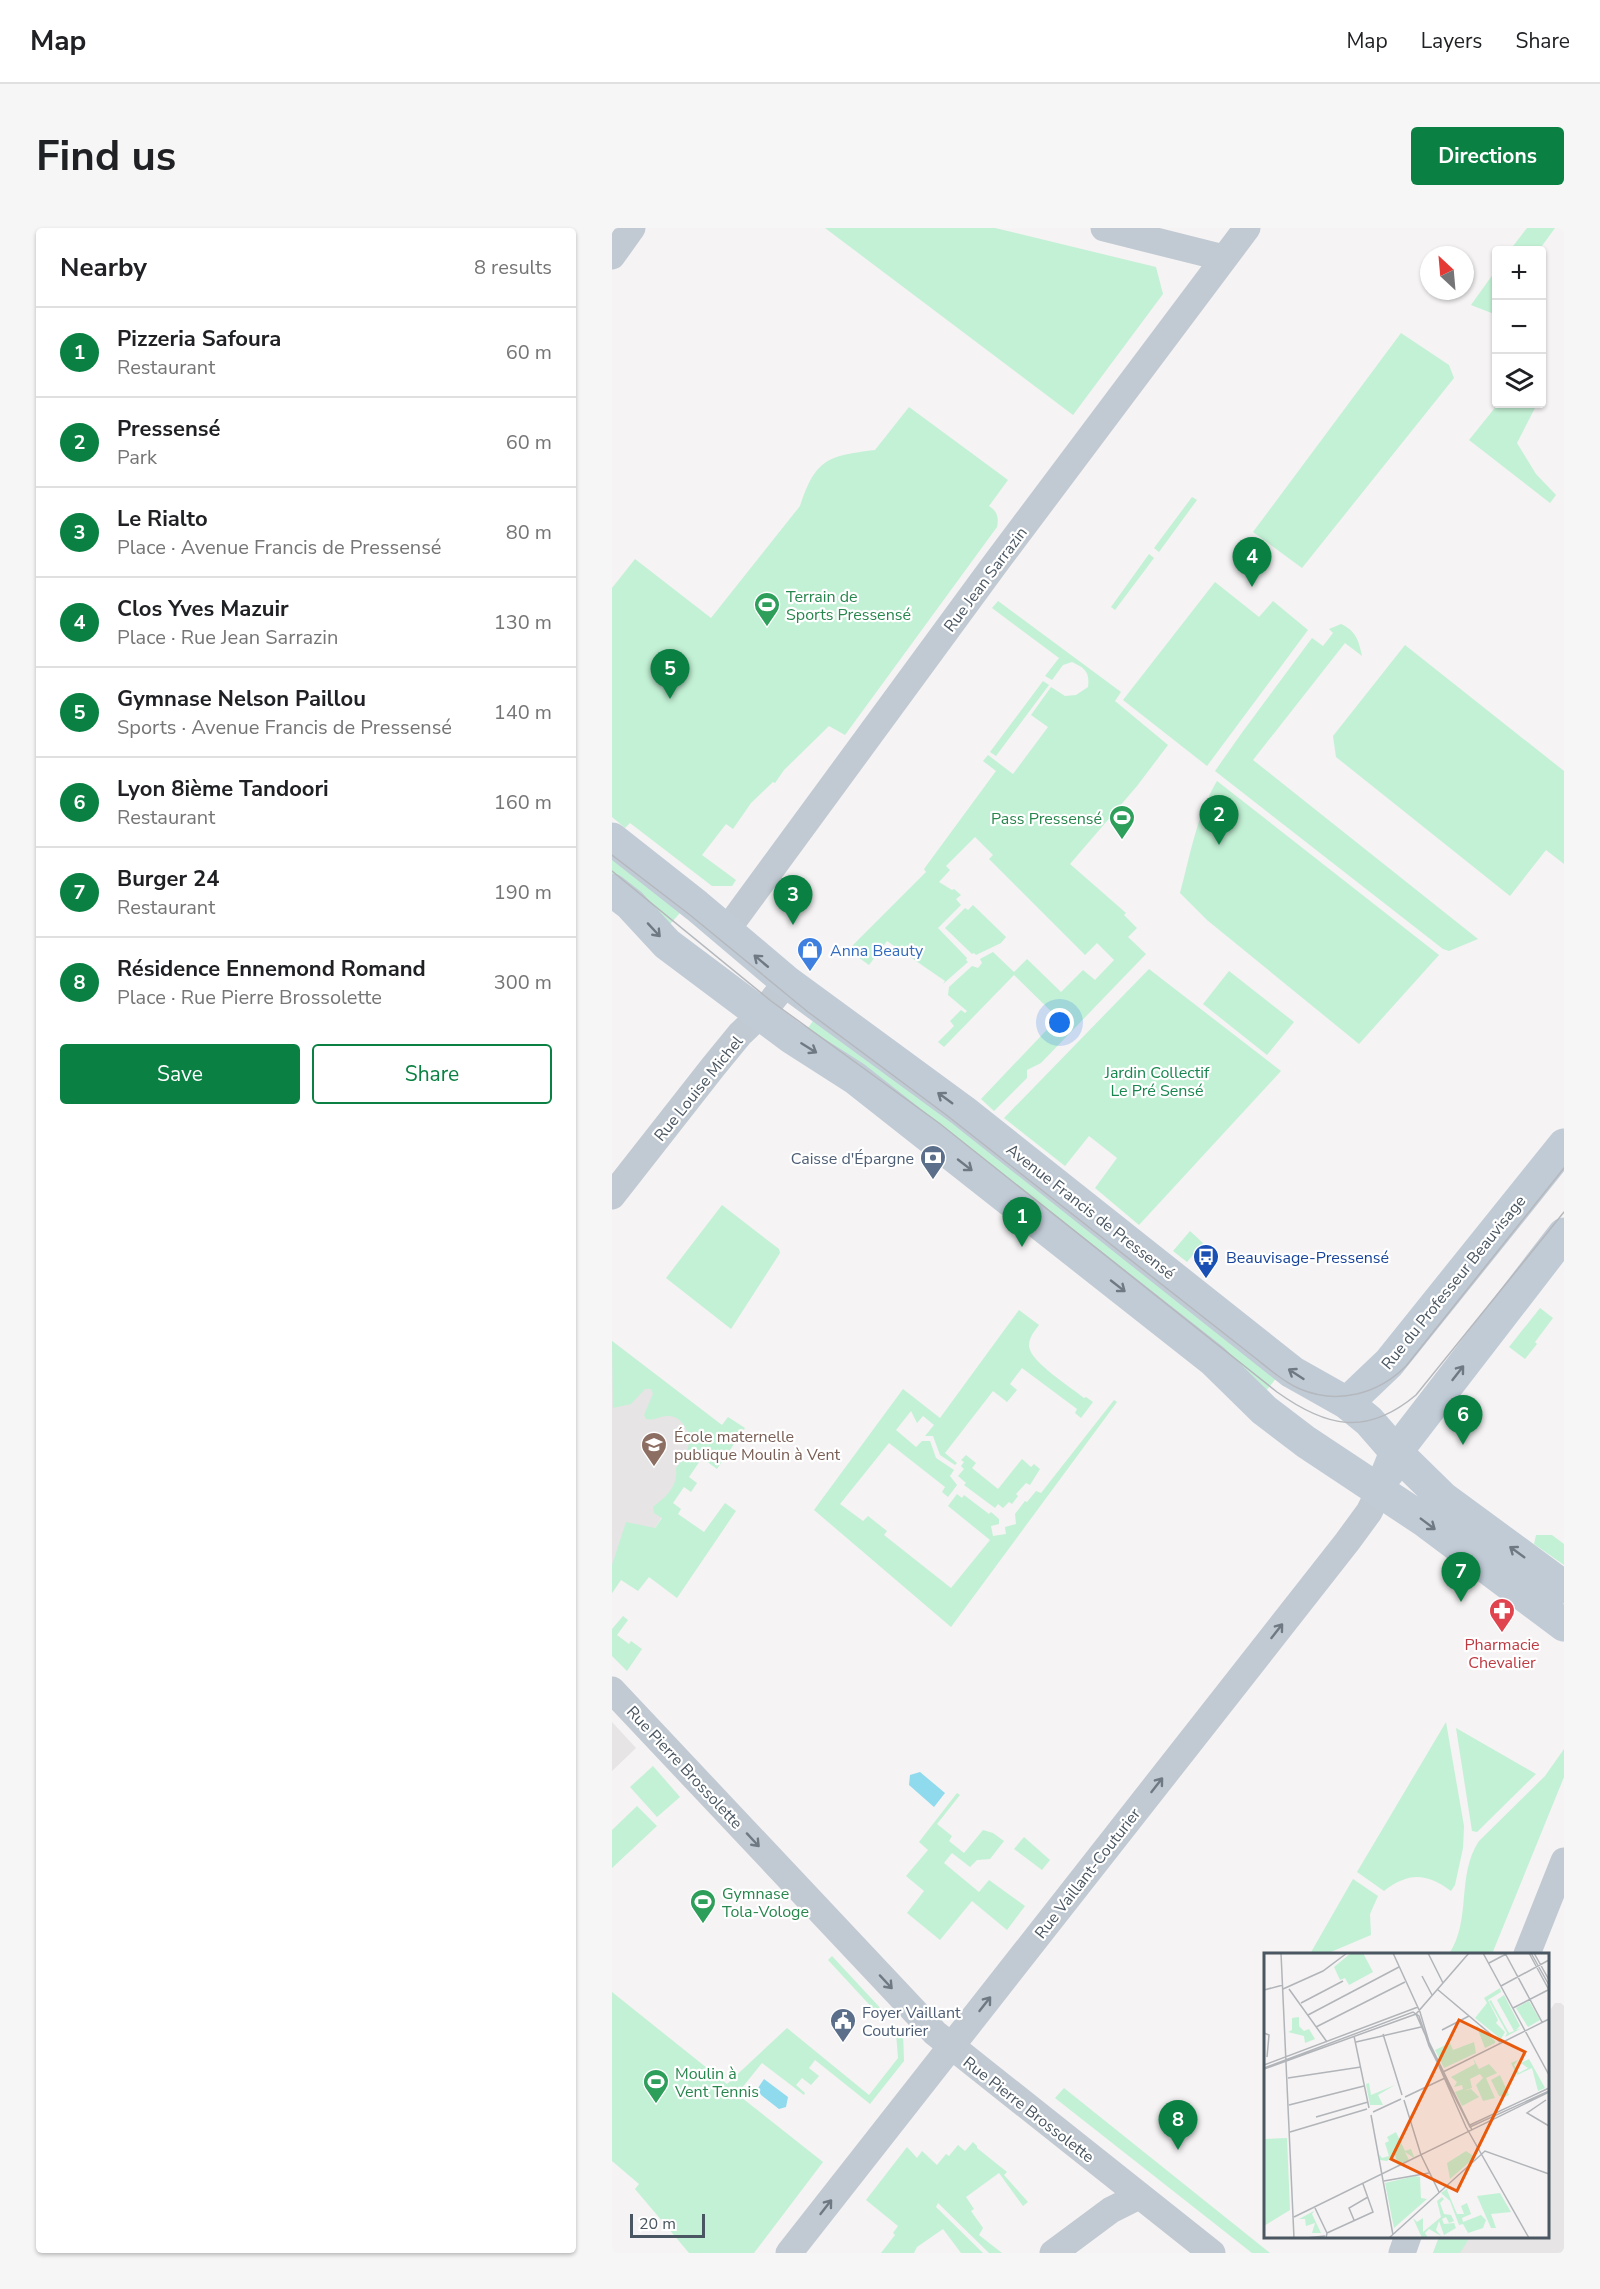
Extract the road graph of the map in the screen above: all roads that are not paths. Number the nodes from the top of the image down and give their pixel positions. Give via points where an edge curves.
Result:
1 (632, 228) edge
2 (1104, 228) edge
3 (1247, 228) edge
4 (612, 256) edge
5 (1224, 258) junction
6 (612, 839) edge
7 (612, 890) edge
8 (726, 931) junction
9 (699, 966) junction
10 (787, 982) junction
11 (761, 1014) junction
12 (1564, 1145) edge
13 (612, 1196) edge
14 (1564, 1234) edge
15 (1347, 1403) junction
16 (1396, 1452) junction
17 (1380, 1490) junction
18 (1564, 1587) edge
19 (1564, 1625) edge
20 (612, 1690) edge
21 (1564, 1862) edge
22 (1527, 1953) edge
23 (951, 2047) junction
24 (1139, 2196) junction
25 (1407, 2238) edge
26 (789, 2253) edge
27 (1053, 2253) edge
28 (1212, 2253) edge
29 (1402, 2253) edge

1 - 4 street
2 - 5 street
3 - 5 street, Rue Jean Sarrazin
5 - 8 street, Rue Jean Sarrazin
6 - 8 street, Avenue Francis de Pressensé
7 -> 9 street via 667,944
8 - 9 street
10 -> 8 street, Avenue Francis de Pressensé
9 - 11 street
10 - 11 street, Rue Louise Michel
15 -> 10 street, Avenue Francis de Pressensé via 1292,1371 963,1111
11 - 13 street, Rue Louise Michel via 740,1034
11 -> 17 street via 855,1078 1213,1360 1264,1410
12 - 15 street, Rue du Professeur Beauvisage via 1384,1368
16 -> 14 street
15 - 16 street, Avenue Francis de Pressensé
15 - 17 street
16 - 17 street
18 -> 16 street, Avenue Francis de Pressensé via 1443,1498
17 -> 19 street
23 -> 17 street, Rue Vaillant-Couturier via 1347,1542
20 -> 23 street, Rue Pierre Brossolette
21 - 22 street
23 - 24 street, Rue Pierre Brossolette
26 -> 23 street, Rue Vaillant-Couturier
24 - 27 street via 1111,2210
24 - 28 street, Rue Pierre Brossolette
25 - 29 street

